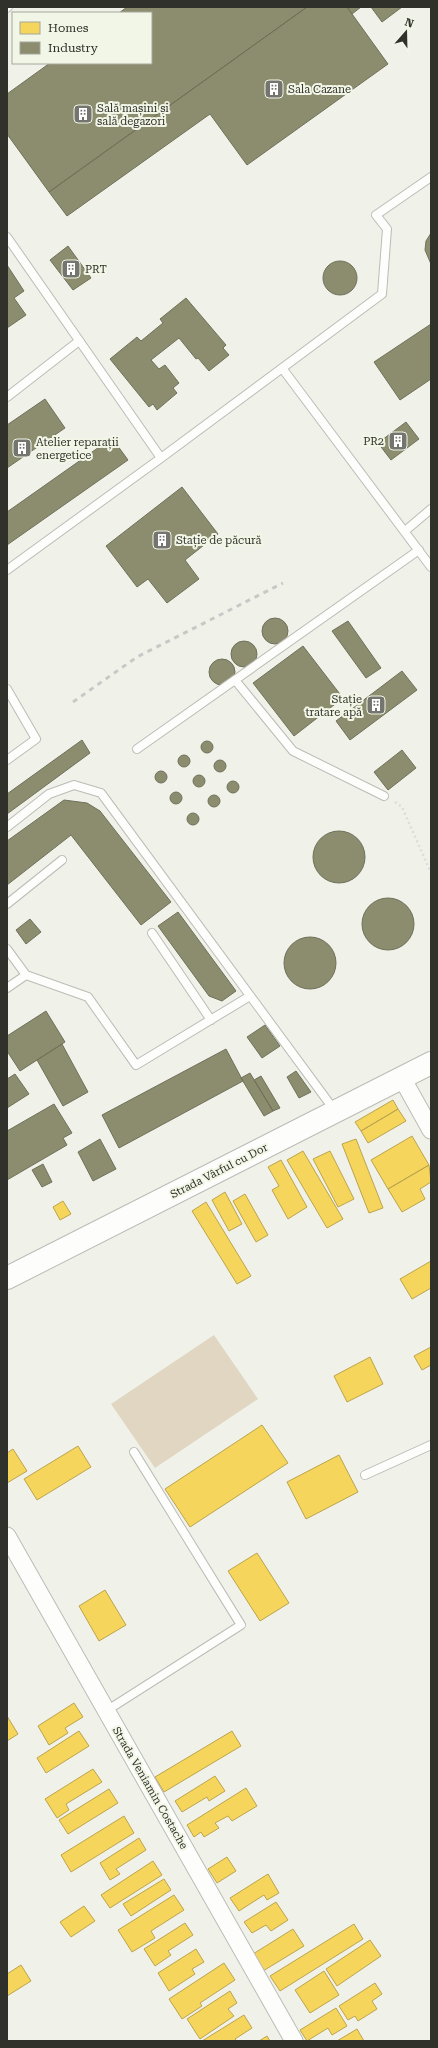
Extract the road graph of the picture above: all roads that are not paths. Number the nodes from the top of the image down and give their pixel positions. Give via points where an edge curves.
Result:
1 (431, 177) edge
2 (7, 237) edge
3 (80, 341) junction
4 (282, 368) junction
5 (7, 397) edge
6 (161, 458) junction
7 (431, 509) edge
8 (405, 531) junction
9 (419, 550) junction
10 (431, 567) edge
11 (7, 570) edge
12 (235, 680) junction
13 (7, 689) edge
14 (137, 749) dead end
15 (7, 760) edge
16 (384, 796) road end
17 (7, 827) edge
18 (62, 860) dead end
19 (7, 904) edge
20 (152, 934) dead end
21 (7, 949) edge
22 (26, 975) junction
23 (7, 988) edge
24 (250, 996) junction
25 (211, 1020) junction
26 (431, 1063) edge
27 (402, 1078) junction
28 (335, 1112) junction
29 (431, 1130) edge
30 (9, 1273) edge
31 (431, 1445) edge
32 (134, 1452) dead end
33 (366, 1475) dead end
34 (7, 1536) edge
35 (106, 1711) junction
36 (294, 2041) edge

1 - 4 lane via 376,215 387,229 382,294
2 - 3 lane
3 - 5 lane
3 - 6 lane
4 - 6 lane
4 - 8 lane
6 - 11 lane
7 - 8 lane
8 - 9 lane
9 - 10 lane
9 - 12 lane
12 - 14 lane
12 - 16 lane via 293,751
13 - 15 lane via 36,739
17 - 24 lane via 49,794 74,785 101,793
18 - 19 lane
20 - 25 lane
21 - 22 lane
22 - 23 lane
22 - 25 lane via 88,998 136,1065
24 - 25 lane
24 - 28 lane
26 - 27 street, Strada Vârful cu Dor
27 - 28 street, Strada Vârful cu Dor
27 - 29 street
28 - 30 street, Strada Vârful cu Dor
31 - 33 lane
32 - 35 lane via 241,1625
34 - 35 street, Strada Veniamin Costache
35 - 36 street, Strada Veniamin Costache

